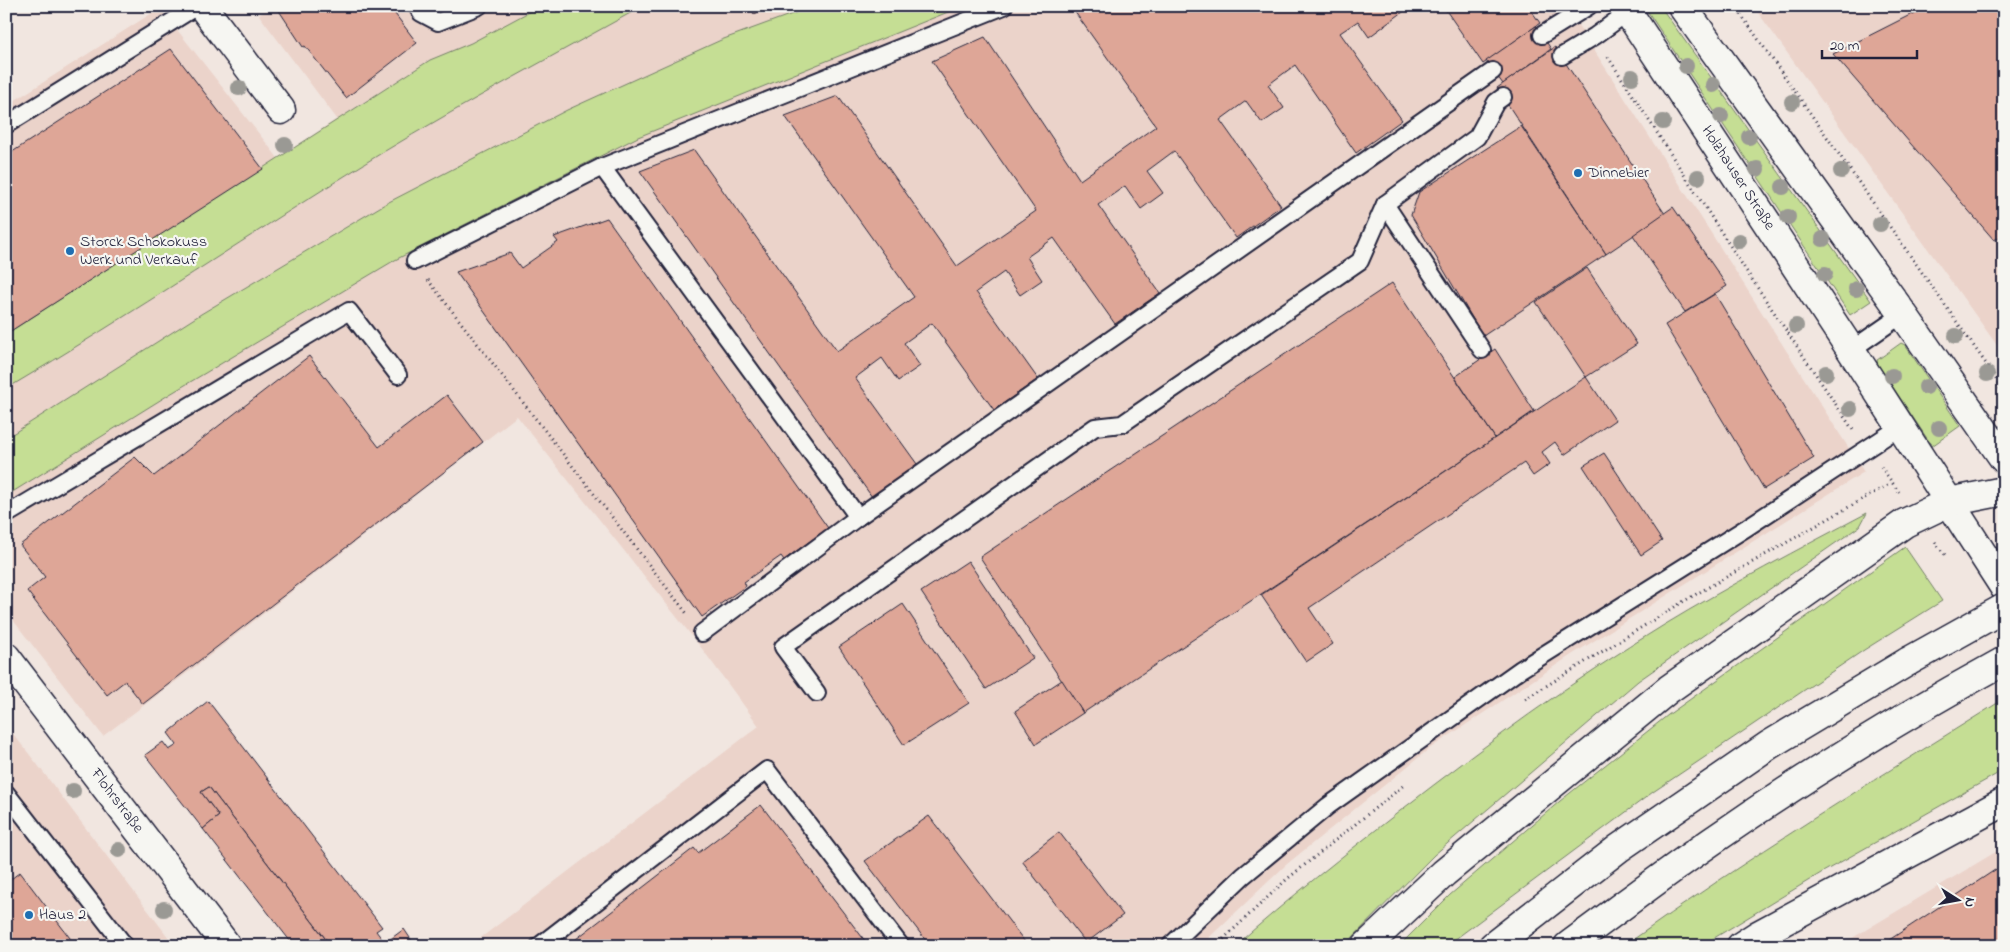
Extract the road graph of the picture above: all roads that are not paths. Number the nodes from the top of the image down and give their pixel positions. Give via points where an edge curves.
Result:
1 (197, 6) edge
2 (202, 6) edge
3 (418, 6) edge
4 (478, 6) edge
5 (1004, 6) edge
6 (1589, 6) edge
7 (1682, 6) edge
8 (1626, 9) edge
9 (1542, 35) dead end
10 (1562, 56) dead end
11 (1493, 71) dead end
12 (1503, 97) dead end
13 (282, 110) dead end
14 (6, 126) edge
15 (602, 167) junction
16 (1384, 204) junction
17 (415, 261) dead end
18 (1903, 314) junction
19 (1482, 350) dead end
20 (1851, 350) junction
21 (398, 375) dead end
22 (1900, 427) junction
23 (2004, 459) edge
24 (2004, 492) edge
25 (1949, 502) junction
26 (6, 515) edge
27 (858, 517) junction
28 (2004, 587) edge
29 (2004, 608) edge
30 (702, 633) road end
31 (6, 657) edge
32 (2004, 661) edge
33 (817, 693) dead end
34 (6, 793) edge
35 (2004, 802) edge
36 (125, 946) edge
37 (227, 946) edge
38 (539, 946) edge
39 (901, 946) edge
40 (1170, 946) edge
41 (1366, 946) edge
42 (1493, 946) edge
43 (1568, 946) edge
44 (1741, 946) edge

1 - 14 lane
2 - 13 main road
3 - 4 lane via 421,13 438,22
5 - 15 lane
6 - 9 lane
7 - 18 main road
8 - 10 lane via 1594,36
8 - 20 main road, Holzhauser Straße
11 - 27 lane
12 - 16 lane via 1496,102 1476,137
15 - 17 lane
15 - 27 lane
16 - 19 lane
16 - 33 lane via 1360,261 1122,424 1095,427 783,647
18 - 20 lane
18 - 23 main road
20 - 22 main road, Holzhauser Straße
21 - 26 lane via 350,310
22 - 25 main road, Holzhauser Straße
22 - 40 lane via 1521,669 1336,800 1243,876
24 - 25 main road
25 - 28 main road, Holzhauser Straße
25 - 41 main road via 1905,523 1669,689 1444,873
27 - 30 lane
29 - 42 main road, bridge via 1770,745 1619,848
31 - 37 main road, Flohrstraße
32 - 43 main road via 1932,700 1834,760 1728,830
34 - 36 lane
35 - 44 main road
38 - 39 lane via 767,770

